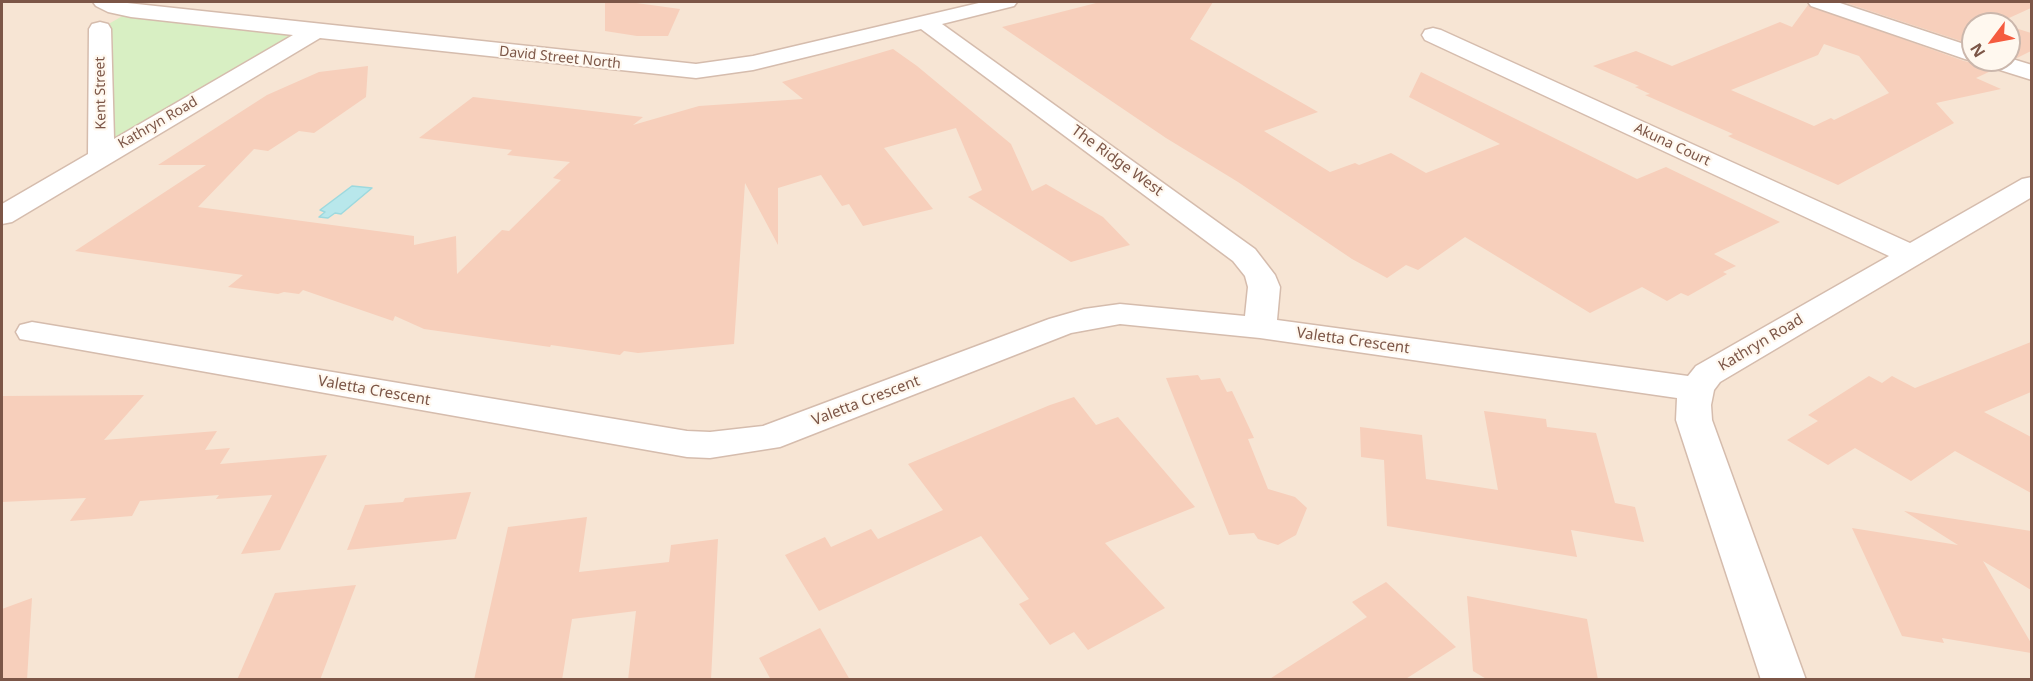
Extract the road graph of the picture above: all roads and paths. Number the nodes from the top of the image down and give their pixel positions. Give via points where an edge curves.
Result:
1 (1007, 2) edge
2 (1818, 2) edge
3 (105, 3) edge
4 (925, 22) junction
5 (100, 29) dead end
6 (316, 31) junction
7 (1433, 35) dead end
8 (1961, 50) edge
9 (101, 157) junction
10 (2031, 185) edge
11 (2, 216) edge
12 (1911, 255) junction
13 (1260, 328) junction
14 (32, 332) dead end
15 (1697, 389) junction
16 (1784, 680) edge

1 - 4 street, David Street North
2 - 8 street
3 - 6 street, David Street North via 131,11
4 - 6 street, David Street North via 753,63 696,71
4 - 13 street, The Ridge West via 1244,255 1264,287
5 - 9 street, Kent Street
6 - 9 street, Kathryn Road
7 - 12 street, Akuna Court
9 - 11 street, Kathryn Road
10 - 12 street, Kathryn Road
12 - 15 street, Kathryn Road via 1708,374
13 - 14 street, Valetta Crescent via 1146,314 1084,319 795,429 767,438 710,446
13 - 15 street, Valetta Crescent
15 - 16 street via 1694,420

